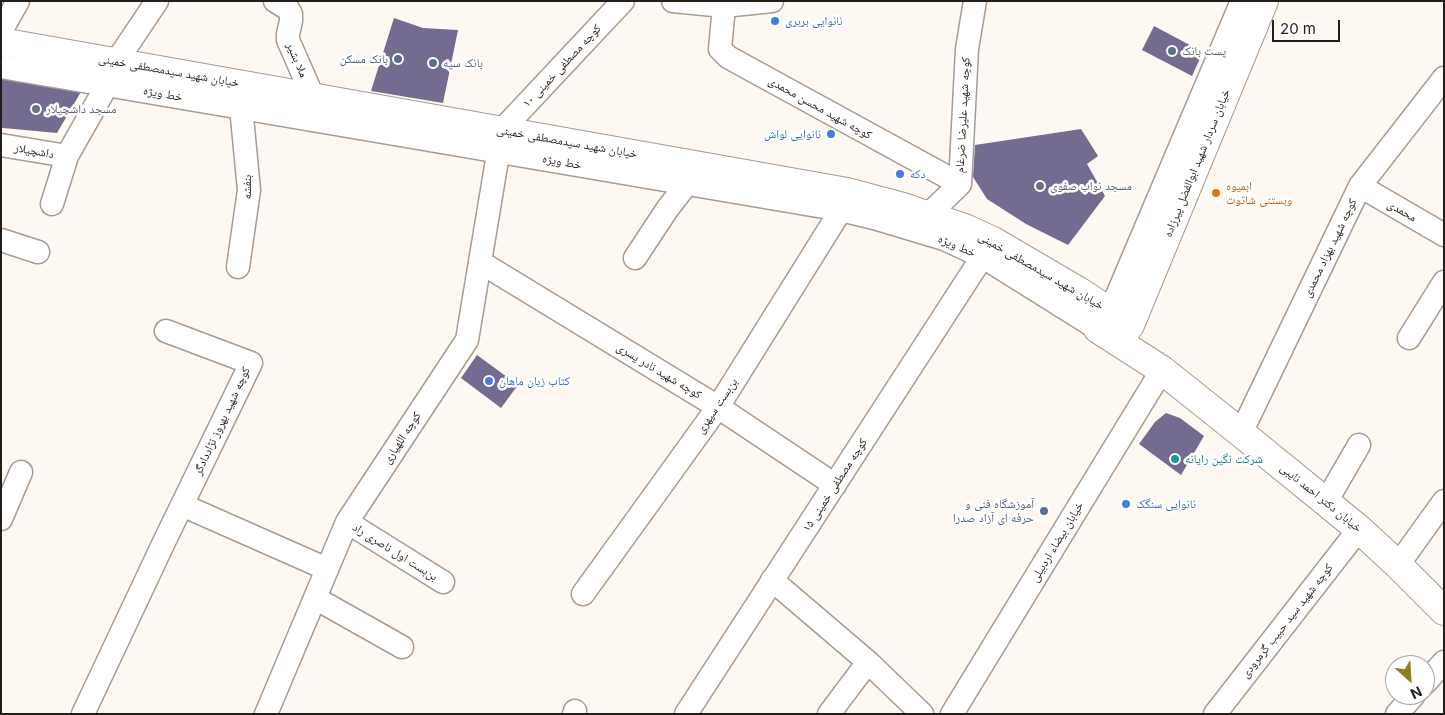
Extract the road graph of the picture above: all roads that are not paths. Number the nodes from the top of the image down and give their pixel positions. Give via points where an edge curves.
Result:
1 (18, 1) edge
2 (157, 1) edge
3 (275, 1) edge
4 (623, 1) edge
5 (673, 1) edge
6 (772, 1) edge
7 (975, 1) edge
8 (1242, 1) edge
9 (1264, 1) edge
10 (724, 6) junction
11 (1, 31) edge
12 (1, 42) edge
13 (1, 67) edge
14 (112, 69) junction
15 (1444, 78) edge
16 (241, 96) junction
17 (313, 97) junction
18 (500, 141) junction
19 (1, 145) edge
20 (67, 156) junction
21 (688, 174) junction
22 (960, 184) junction
23 (1360, 186) junction
24 (844, 201) junction
25 (52, 204) dead end
26 (928, 215) junction
27 (1444, 236) edge
28 (1, 240) edge
29 (988, 249) junction
30 (38, 252) dead end
31 (634, 258) dead end
32 (480, 262) junction
33 (238, 267) dead end
34 (1444, 282) edge
35 (1114, 327) junction
36 (166, 331) dead end
37 (1409, 338) dead end
38 (1162, 370) junction
39 (718, 407) junction
40 (1241, 432) junction
41 (1358, 444) dead end
42 (21, 472) dead end
43 (835, 485) junction
44 (1444, 501) edge
45 (1326, 502) junction
46 (182, 505) junction
47 (1, 519) edge
48 (347, 522) junction
49 (1359, 529) junction
50 (1398, 565) junction
51 (327, 569) junction
52 (772, 580) junction
53 (443, 582) dead end
54 (583, 594) dead end
55 (315, 598) junction
56 (1444, 610) edge
57 (402, 647) dead end
58 (868, 662) junction
59 (1444, 662) edge
60 (1435, 671) edge
61 (83, 714) edge
62 (266, 714) edge
63 (686, 714) edge
64 (829, 714) edge
65 (922, 714) edge
66 (952, 714) edge
67 (1215, 714) edge

1 - 11 street
2 - 14 street
3 - 17 street, ملا بشیر via 291,14 288,40
4 - 18 street, کوچه مصطفی خمینی ۱۰
5 - 10 street
6 - 10 street
7 - 22 street, کوچه شهید علیرضا ضرغام via 967,49
8 - 35 street
9 - 35 main road, خیابان سردار شهید ابوالفضل پیرزاده
10 - 22 street, کوچه شهید محسن محمدی via 720,49 728,57
12 - 14 main road, خیابان شهید سیدمصطفی خمینی
13 - 14 street
14 - 16 main road, خیابان شهید سیدمصطفی خمینی
14 - 20 street
15 - 23 street, کوچه شهید بهزاد محمدی
16 - 17 main road, خیابان شهید سیدمصطفی خمینی
16 - 18 street
16 - 33 street, بنفشه via 249,190
17 - 18 main road, خیابان شهید سیدمصطفی خمینی
18 - 21 main road, خیابان شهید سیدمصطفی خمینی
18 - 32 street, کوچه اللهیاری
19 - 20 street, داشچیلار
20 - 25 street
21 - 24 main road, خیابان شهید سیدمصطفی خمینی
21 - 31 street
22 - 26 street, کوچه شهید علیرضا ضرغام
23 - 27 street, محمدی
23 - 40 street, کوچه شهید بهزاد محمدی
24 - 26 main road, خیابان شهید سیدمصطفی خمینی via 903,206
24 - 29 street, خط ویژه via 874,218
24 - 39 street, بن‌بست سپهری
26 - 29 main road, خیابان شهید سیدمصطفی خمینی via 966,229
28 - 30 street
29 - 35 main road, خیابان شهید سیدمصطفی خمینی via 1080,292
29 - 43 street, کوچه مصطفی خمینی ۱۵
32 - 39 street, کوچه شهید نادر یسری
32 - 48 street, کوچه اللهیاری via 467,340
34 - 37 street
35 - 38 main road, خیابان دکتر احمد نایبی
36 - 46 street, کوچه شهید بهروز نژاددادگر via 251,363
38 - 40 main road, خیابان دکتر احمد نایبی
38 - 66 street, خیابان بیضاء اردبیلی
39 - 43 street, کوچه شهید نادر یسری
39 - 54 street, بن‌بست سپهری
40 - 45 main road, خیابان دکتر احمد نایبی
41 - 45 street
42 - 47 street
43 - 52 street, کوچه مصطفی خمینی ۱۵
44 - 50 street
45 - 49 main road, خیابان دکتر احمد نایبی
46 - 51 street
46 - 61 street, کوچه شهید بهروز نژاددادگر
48 - 51 street, کوچه اللهیاری
48 - 53 street, بن‌بست اول ناصری راد
49 - 50 main road, خیابان دکتر احمد نایبی
49 - 67 street, کوچه شهید سید حبیب گرمرودی
50 - 56 main road, خیابان دکتر احمد نایبی
51 - 55 street, کوچه اللهیاری
52 - 58 street
52 - 63 street, کوچه مصطفی خمینی ۱۵
55 - 57 street
55 - 62 street, کوچه اللهیاری
58 - 64 street
58 - 65 street
59 - 60 street

